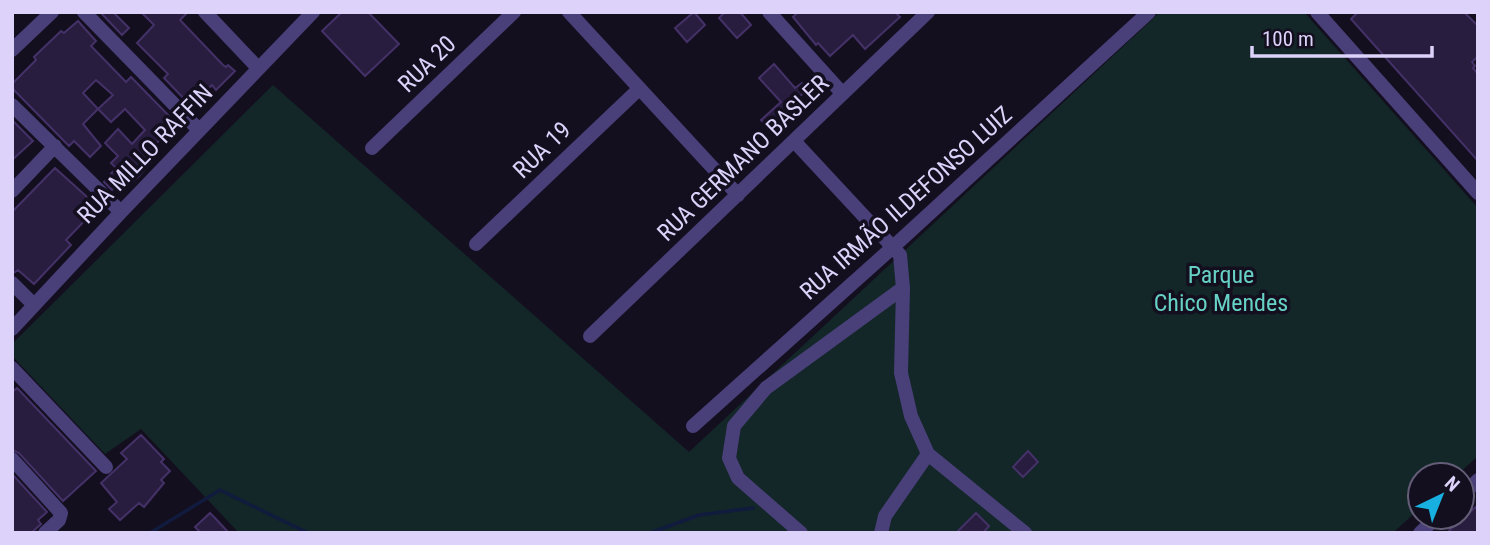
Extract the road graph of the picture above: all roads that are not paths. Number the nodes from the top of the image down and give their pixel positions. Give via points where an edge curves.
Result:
1 (52, 12) edge
2 (84, 12) edge
3 (205, 12) edge
4 (313, 12) edge
5 (514, 12) edge
6 (569, 12) edge
7 (769, 12) edge
8 (929, 12) edge
9 (1149, 12) edge
10 (1317, 12) edge
11 (12, 50) edge
12 (258, 68) junction
13 (639, 89) junction
14 (842, 93) junction
15 (12, 105) edge
16 (200, 130) junction
17 (794, 141) junction
18 (55, 146) junction
19 (372, 148) dead end
20 (12, 191) edge
21 (1478, 193) edge
22 (738, 195) junction
23 (121, 212) junction
24 (476, 244) dead end
25 (893, 247) junction
26 (12, 283) edge
27 (902, 288) junction
28 (34, 305) junction
29 (12, 328) edge
30 (590, 336) dead end
31 (12, 368) edge
32 (693, 426) dead end
33 (928, 454) junction
34 (12, 459) edge
35 (106, 467) dead end
36 (789, 522) junction
37 (45, 533) edge
38 (776, 533) edge
39 (801, 533) edge
40 (881, 533) edge
41 (1025, 533) edge

1 - 11 street
2 - 16 street
3 - 12 street
4 - 12 street, RUA MILLO RAFFIN
5 - 19 street, RUA 20
6 - 13 street
7 - 14 street
8 - 14 street, RUA GERMANO BASLER
9 - 25 street, RUA IRMÃO ILDEFONSO LUIZ
10 - 21 street
12 - 16 street, RUA MILLO RAFFIN
13 - 22 street
13 - 24 street, RUA 19
14 - 17 street, RUA GERMANO BASLER
15 - 18 street
16 - 23 street, RUA MILLO RAFFIN
17 - 22 street, RUA GERMANO BASLER
17 - 25 street
18 - 20 street
18 - 23 street
22 - 30 street, RUA GERMANO BASLER
23 - 28 street, RUA MILLO RAFFIN
25 - 27 street via 900,255
25 - 32 street, RUA IRMÃO ILDEFONSO LUIZ
26 - 28 street
27 - 33 street via 901,373 911,416
27 - 36 street via 766,388 734,426 729,458 738,478
28 - 29 street, RUA MILLO RAFFIN
31 - 35 street
33 - 40 street via 885,516
33 - 41 street
34 - 37 street via 60,510 59,520
36 - 38 street
36 - 39 street

